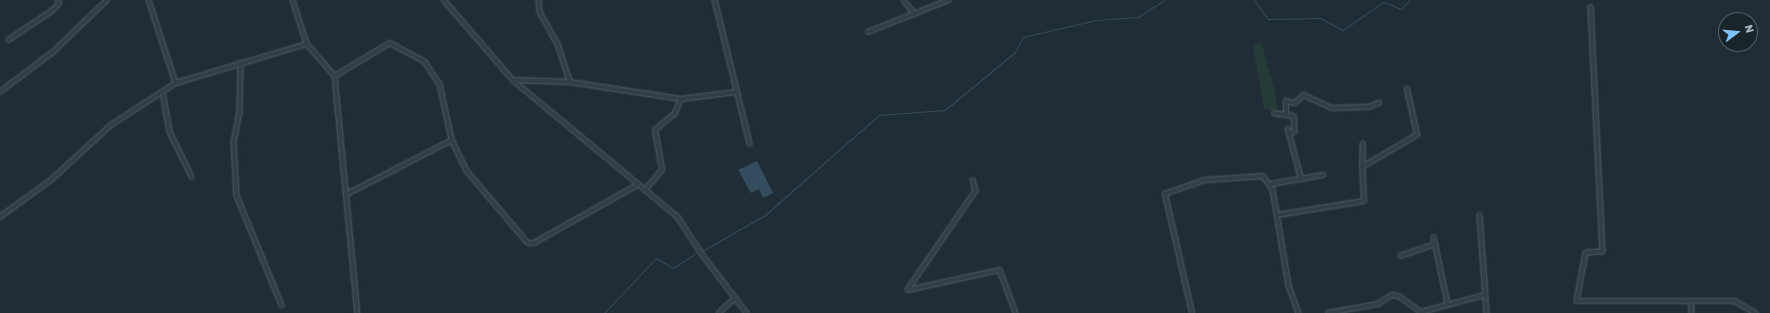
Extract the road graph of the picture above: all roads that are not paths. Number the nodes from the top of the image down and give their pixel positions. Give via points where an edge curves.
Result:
1 (58, 0) edge
2 (107, 0) edge
3 (149, 0) edge
4 (293, 0) edge
5 (444, 0) edge
6 (539, 0) edge
7 (715, 0) edge
8 (904, 0) edge
9 (949, 0) edge
10 (1591, 7) dead end
11 (915, 14) junction
12 (868, 32) dead end
13 (8, 40) dead end
14 (307, 44) junction
15 (241, 63) junction
16 (335, 76) junction
17 (513, 80) junction
18 (570, 82) junction
19 (176, 83) junction
20 (1407, 89) dead end
21 (0, 92) edge
22 (163, 92) junction
23 (737, 92) junction
24 (681, 99) junction
25 (1380, 103) dead end
26 (1274, 113) dead end
27 (1286, 115) junction
28 (452, 140) junction
29 (750, 144) dead end
30 (1363, 144) dead end
31 (1362, 167) junction
32 (1323, 175) dead end
33 (192, 177) dead end
34 (1301, 177) junction
35 (973, 180) dead end
36 (639, 184) junction
37 (1271, 184) junction
38 (646, 190) junction
39 (349, 194) junction
40 (1277, 215) junction
41 (1480, 215) dead end
42 (0, 217) edge
43 (1434, 237) dead end
44 (1435, 244) junction
45 (1400, 256) dead end
46 (1485, 295) junction
47 (735, 298) junction
48 (1691, 301) junction
49 (1448, 304) junction
50 (282, 305) dead end
51 (358, 313) edge
52 (719, 313) edge
53 (747, 313) edge
54 (1016, 313) edge
55 (1192, 313) edge
56 (1299, 313) edge
57 (1328, 313) edge
58 (1487, 313) edge
59 (1692, 313) edge
60 (1756, 313) edge

1 - 13 street via 59,4 52,11
2 - 21 street via 52,52
3 - 19 street
4 - 14 street
5 - 17 street
6 - 18 street via 540,12 558,44
7 - 23 street
8 - 11 street
9 - 11 street
10 - 48 street via 1603,252 1586,254 1577,301
11 - 12 street
14 - 15 street
14 - 16 street
15 - 19 street
15 - 50 street via 240,112 234,142 237,196
16 - 28 street via 393,44 425,62 437,76
16 - 39 street
17 - 18 street
17 - 36 street
18 - 24 street
19 - 22 street
20 - 31 street via 1417,135
22 - 33 street via 170,132
22 - 42 street via 110,125 51,180
23 - 24 street
23 - 29 street
24 - 38 street via 675,113 655,130 662,170
25 - 27 street via 1332,108 1304,95 1295,103 1286,101
26 - 27 street
27 - 34 street via 1296,118 1295,132 1289,131
28 - 36 street via 472,179 531,244
28 - 39 street
30 - 31 street
31 - 40 street via 1364,202
32 - 34 street
34 - 37 street
35 - 54 street via 976,191 908,290 1000,270
36 - 38 street
37 - 40 street
37 - 55 street via 1263,176 1205,180 1166,194
38 - 47 street via 686,225 702,254
39 - 51 street
40 - 56 street via 1289,286
41 - 46 street
43 - 44 street
44 - 45 street
44 - 49 street
46 - 49 street
46 - 58 street
47 - 52 street
47 - 53 street
48 - 59 street
48 - 60 street via 1735,301
49 - 57 street via 1421,312 1399,296 1392,295 1378,304

